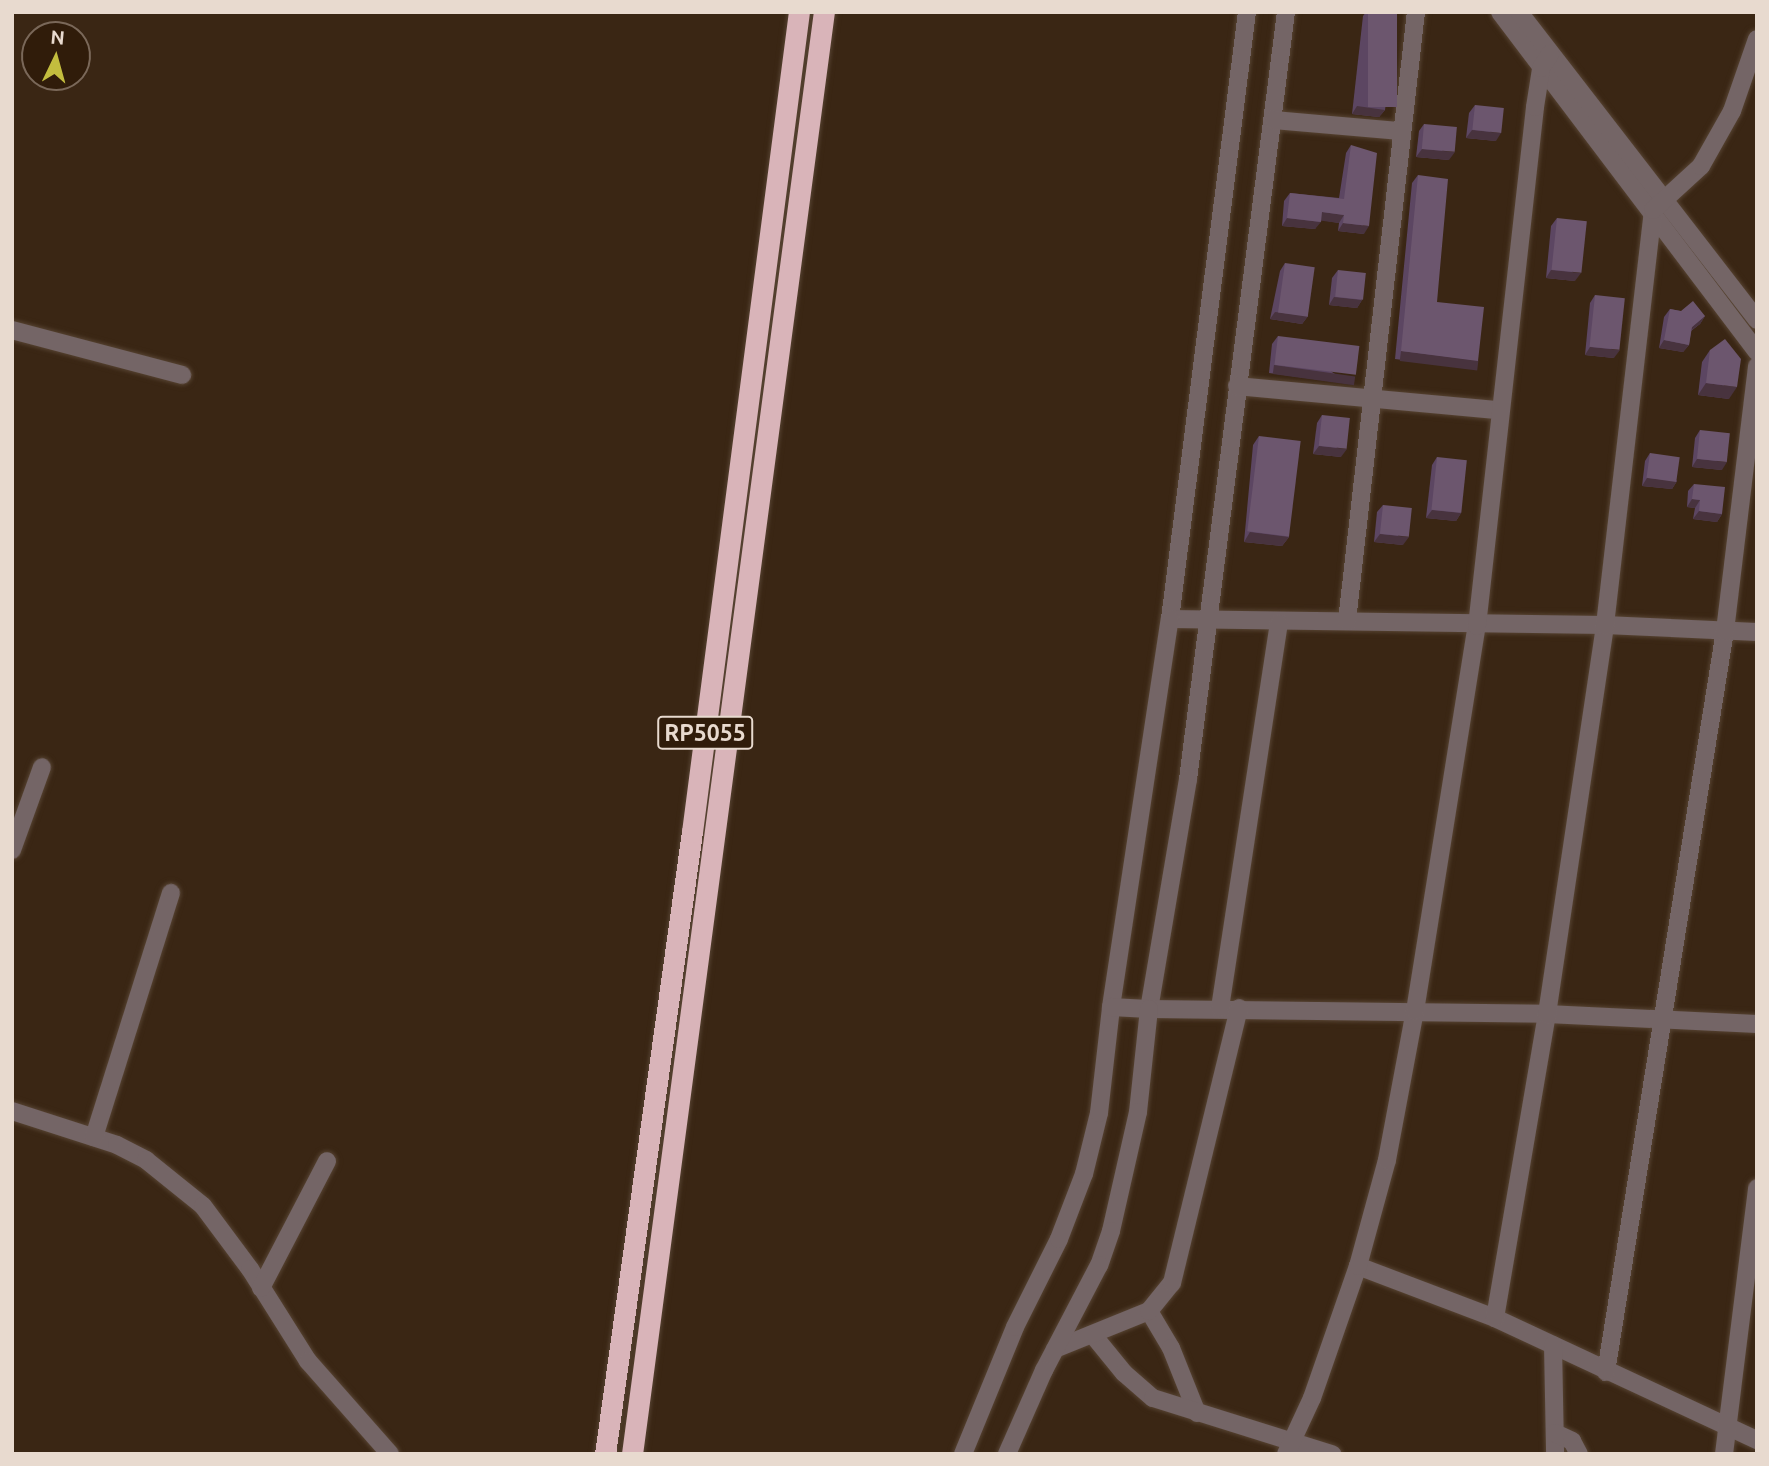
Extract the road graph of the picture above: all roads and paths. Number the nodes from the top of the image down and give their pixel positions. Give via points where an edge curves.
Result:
1 (799, 12) edge
2 (824, 12) edge
3 (1247, 12) edge
4 (1286, 12) edge
5 (1416, 12) edge
6 (1500, 12) edge
7 (1519, 12) edge
8 (1757, 39) edge
9 (1546, 61) junction
10 (1274, 120) junction
11 (1401, 131) junction
12 (1659, 204) junction
13 (1757, 320) edge
14 (12, 330) edge
15 (1757, 352) edge
16 (1757, 366) edge
17 (181, 375) dead end
18 (1237, 386) junction
19 (1370, 400) junction
20 (1498, 411) junction
21 (1170, 619) junction
22 (1347, 621) junction
23 (1208, 622) junction
24 (1279, 624) junction
25 (1605, 625) junction
26 (1477, 626) junction
27 (1725, 631) junction
28 (1757, 632) edge
29 (42, 767) dead end
30 (12, 850) edge
31 (171, 893) dead end
32 (1111, 1007) junction
33 (1230, 1008) junction
34 (1149, 1009) junction
35 (1415, 1011) junction
36 (1547, 1014) junction
37 (1665, 1018) junction
38 (1757, 1024) edge
39 (12, 1111) edge
40 (94, 1137) junction
41 (327, 1161) dead end
42 (1757, 1188) edge
43 (1358, 1266) junction
44 (261, 1288) junction
45 (1149, 1311) junction
46 (1494, 1318) junction
47 (1093, 1335) junction
48 (1552, 1345) junction
49 (1055, 1349) junction
50 (1606, 1372) junction
51 (1197, 1413) junction
52 (1724, 1427) junction
53 (1555, 1433) junction
54 (1757, 1440) edge
55 (1290, 1447) edge
56 (390, 1454) edge
57 (605, 1454) edge
58 (632, 1454) edge
59 (963, 1454) edge
60 (1007, 1454) edge
61 (1332, 1454) edge
62 (1555, 1454) edge
63 (1579, 1454) edge
64 (1724, 1454) edge

1 - 57 highway, RP5055 via 685,886
2 - 58 highway, RP5055
3 - 21 street
4 - 10 street
5 - 11 street
6 - 9 street
7 - 9 street
8 - 12 street via 1732,111 1707,155
9 - 12 street
9 - 20 street
10 - 11 street
10 - 18 street
11 - 19 street
12 - 13 street
12 - 15 street
12 - 25 street
14 - 17 street
16 - 27 street
18 - 19 street
18 - 23 street
19 - 20 street
19 - 22 street
20 - 26 street
21 - 23 street
21 - 32 street
22 - 24 street
22 - 26 street
23 - 24 street
23 - 34 street via 1188,779
24 - 33 street
25 - 26 street
25 - 27 street
25 - 36 street
26 - 35 street
27 - 28 street
27 - 37 street
29 - 30 street
31 - 40 street
32 - 34 street
32 - 59 street via 1099,1113 1084,1174
33 - 34 street
33 - 35 street
33 - 45 street via 1178,1268 1165,1295
34 - 49 street via 1138,1112 1122,1194 1099,1265
35 - 36 street
35 - 43 street via 1387,1160
36 - 37 street
36 - 46 street
37 - 38 street
37 - 50 street
39 - 40 street
40 - 44 street via 146,1160 203,1206
41 - 44 street
42 - 52 street
43 - 46 street
43 - 55 street
44 - 56 street via 308,1361
45 - 47 street
45 - 51 street via 1171,1348
46 - 48 street
47 - 49 street
47 - 51 street via 1124,1373 1153,1398
48 - 50 street
48 - 53 street
49 - 60 street
50 - 52 street
51 - 55 street
52 - 54 street
52 - 64 street
53 - 62 street
53 - 63 street via 1572,1441
55 - 61 street

